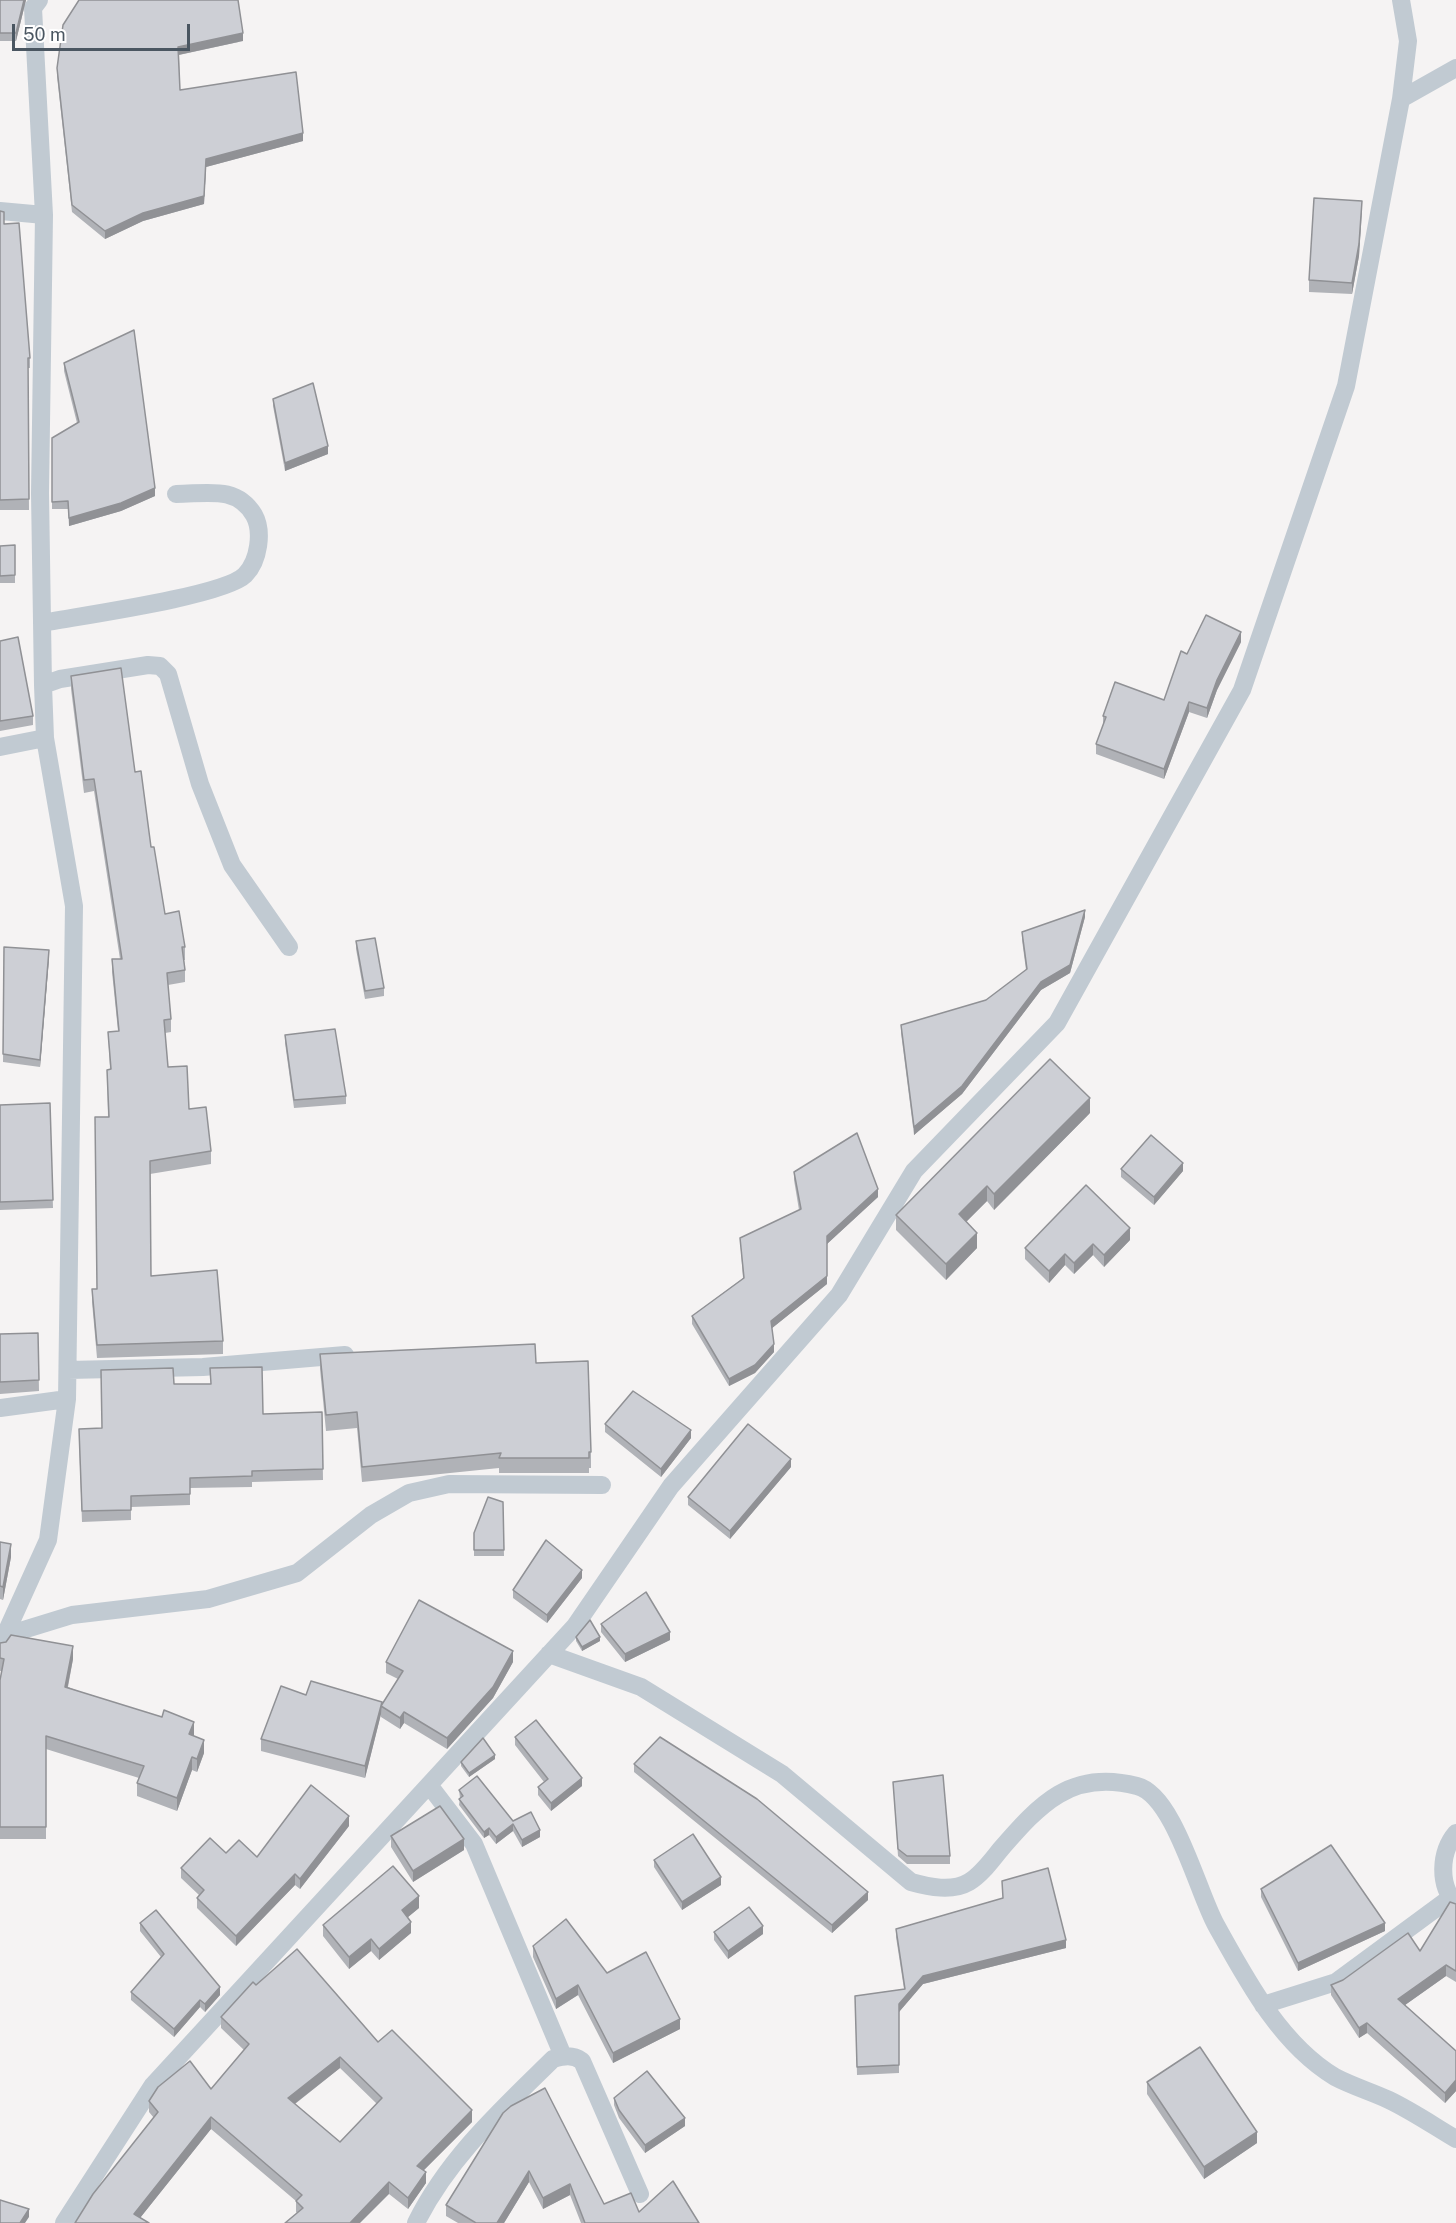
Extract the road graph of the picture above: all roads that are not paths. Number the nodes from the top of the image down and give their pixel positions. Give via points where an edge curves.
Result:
1 (39, 0) edge
2 (1401, 0) edge
3 (1456, 68) edge
4 (1401, 99) junction
5 (0, 211) edge
6 (45, 214) junction
7 (176, 494) dead end
8 (42, 623) junction
9 (43, 685) junction
10 (45, 738) junction
11 (0, 747) edge
12 (289, 947) dead end
13 (364, 1355) edge
14 (68, 1370) junction
15 (67, 1399) junction
16 (0, 1408) edge
17 (602, 1485) dead end
18 (3, 1640) edge
19 (549, 1654) junction
20 (429, 1785) junction
21 (1456, 1833) edge
22 (1453, 1901) edge
23 (1263, 2005) junction
24 (563, 2056) junction
25 (1456, 2139) edge
26 (640, 2194) dead end
27 (64, 2223) edge
28 (416, 2223) edge

1 - 6 street via 33,9
2 - 4 street via 1408,41
3 - 4 street
4 - 19 street via 1346,386 1242,690 1057,1023 914,1171 839,1295 671,1486 574,1626
5 - 6 street
6 - 8 street
7 - 8 street via 231,494 246,503 256,518 258,537 256,558 245,575 197,594
8 - 9 street
9 - 10 street
9 - 12 street via 60,678 148,665 160,666 168,674 200,784 232,865
10 - 11 street
10 - 14 street via 74,906
13 - 14 street via 203,1367
14 - 15 street
15 - 16 street
15 - 18 street via 48,1540
17 - 18 street via 449,1484 409,1493 371,1515 297,1573 208,1599 72,1615
19 - 20 street
19 - 23 street via 641,1687 782,1774 911,1882 929,1887 968,1883 1029,1817 1068,1788 1097,1781 1143,1787 1161,1804 1176,1829 1214,1923
20 - 24 street via 474,1844
20 - 27 street via 153,2085
21 - 22 street via 1443,1859 1444,1878
22 - 23 street via 1336,1982
23 - 25 street via 1294,2042 1335,2076 1392,2101
24 - 26 street via 582,2061
24 - 28 street via 553,2059 477,2134

